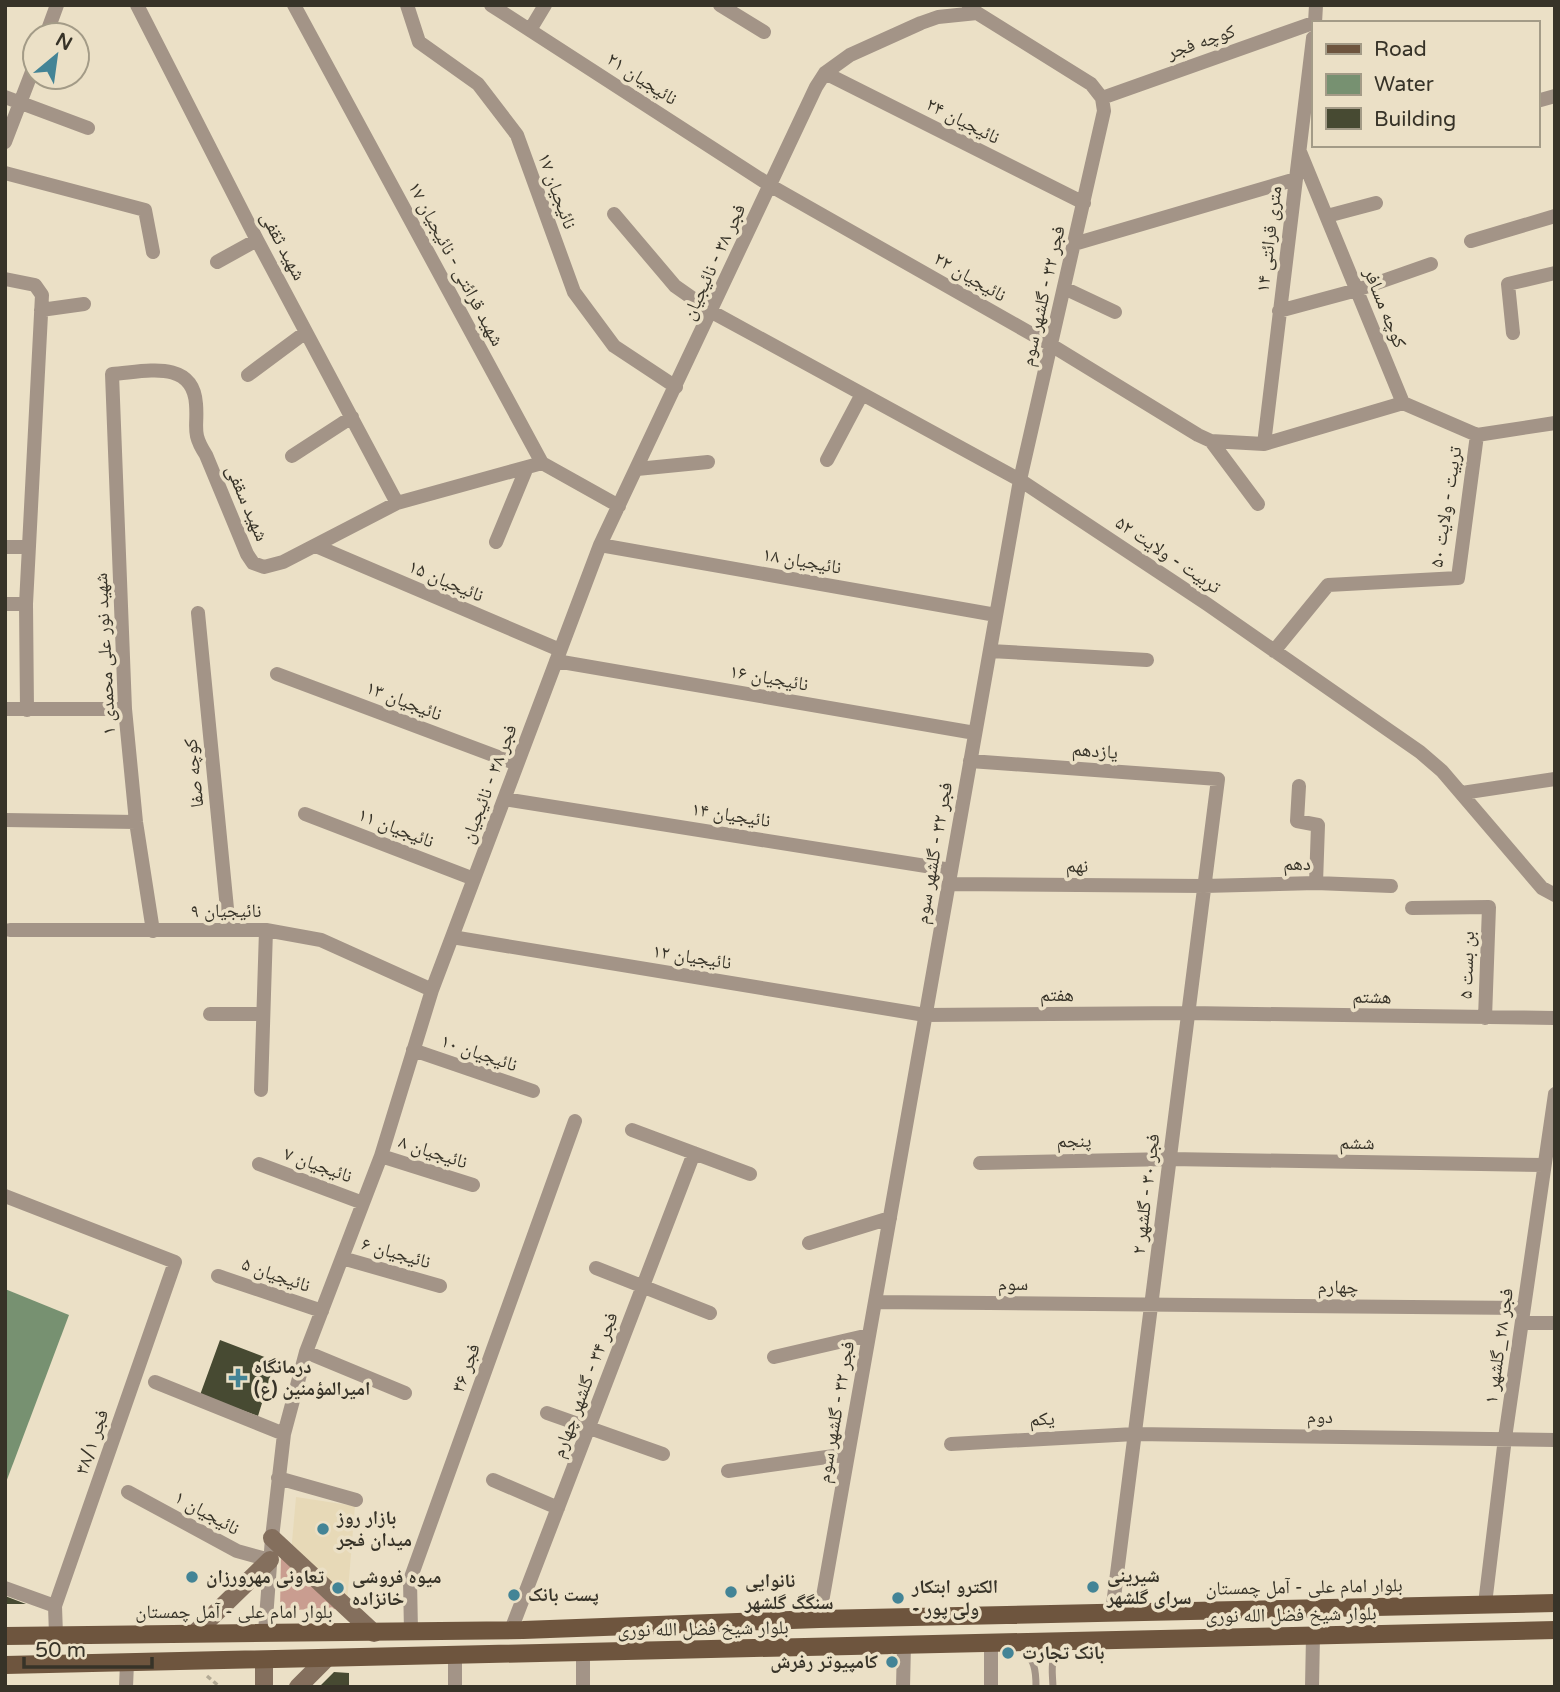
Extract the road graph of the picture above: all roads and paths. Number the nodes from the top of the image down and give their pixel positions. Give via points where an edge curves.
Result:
1 (137, 5) edge
2 (294, 5) edge
3 (407, 5) edge
4 (491, 5) edge
5 (545, 5) edge
6 (720, 5) edge
7 (971, 9) edge
8 (1312, 24) edge
9 (530, 30) junction
10 (764, 32) dead end
11 (1312, 59) edge
12 (825, 73) junction
13 (1311, 80) edge
14 (25, 91) edge
15 (5, 97) edge
16 (1102, 97) junction
17 (20, 103) junction
18 (88, 128) dead end
19 (5, 142) edge
20 (1300, 152) junction
21 (5, 173) edge
22 (1296, 179) junction
23 (771, 186) junction
24 (1084, 203) junction
25 (1376, 203) dead end
26 (614, 214) dead end
27 (1327, 216) junction
28 (1555, 216) edge
29 (257, 240) junction
30 (1471, 241) dead end
31 (1074, 244) junction
32 (153, 253) dead end
33 (216, 262) dead end
34 (1431, 264) dead end
35 (1555, 273) edge
36 (5, 278) edge
37 (1064, 288) junction
38 (1357, 290) junction
39 (84, 304) dead end
40 (41, 310) junction
41 (1279, 311) junction
42 (712, 312) junction
43 (1115, 312) dead end
44 (306, 332) junction
45 (1513, 333) dead end
46 (1051, 345) junction
47 (112, 374) joint
48 (248, 375) dead end
49 (676, 387) junction
50 (862, 394) junction
51 (1403, 403) junction
52 (352, 417) junction
53 (1555, 424) edge
54 (1477, 435) junction
55 (1211, 441) junction
56 (1264, 444) junction
57 (292, 456) dead end
58 (827, 460) dead end
59 (708, 462) dead end
60 (542, 463) junction
61 (527, 467) junction
62 (637, 469) junction
63 (1020, 480) junction
64 (397, 503) junction
65 (1258, 504) dead end
66 (619, 506) junction
67 (496, 542) dead end
68 (600, 545) junction
69 (316, 546) junction
70 (5, 547) edge
71 (29, 547) junction
72 (5, 604) edge
73 (26, 604) junction
74 (198, 612) dead end
75 (996, 615) junction
76 (990, 651) junction
77 (1274, 651) junction
78 (558, 656) junction
79 (1147, 660) dead end
80 (277, 674) dead end
81 (5, 709) edge
82 (125, 709) junction
83 (27, 710) junction
84 (975, 733) junction
85 (970, 761) junction
86 (517, 764) junction
87 (1218, 779) joint
88 (1555, 779) edge
89 (1299, 786) dead end
90 (1462, 793) junction
91 (504, 799) junction
92 (305, 814) dead end
93 (5, 820) edge
94 (136, 822) junction
95 (950, 877) junction
96 (474, 879) junction
97 (1316, 883) junction
98 (1204, 886) junction
99 (1391, 886) dead end
100 (1550, 890) edge
101 (1412, 908) dead end
102 (229, 929) junction
103 (10, 930) dead end
104 (266, 930) junction
105 (153, 931) junction
106 (452, 937) junction
107 (432, 990) junction
108 (1188, 1013) junction
109 (209, 1014) dead end
110 (263, 1014) junction
111 (925, 1015) junction
112 (1485, 1018) junction
113 (1555, 1018) edge
114 (413, 1050) junction
115 (261, 1090) dead end
116 (533, 1091) dead end
117 (1555, 1094) edge
118 (575, 1121) dead end
119 (632, 1130) dead end
120 (694, 1153) junction
121 (382, 1156) junction
122 (1170, 1159) junction
123 (980, 1163) dead end
124 (258, 1164) dead end
125 (1545, 1165) junction
126 (750, 1174) dead end
127 (473, 1185) dead end
128 (5, 1196) edge
129 (1547, 1197) edge
130 (363, 1203) junction
131 (890, 1218) junction
132 (809, 1242) dead end
133 (342, 1258) junction
134 (596, 1268) dead end
135 (218, 1276) dead end
136 (440, 1286) dead end
137 (642, 1288) junction
138 (875, 1302) junction
139 (1151, 1304) junction
140 (321, 1311) junction
141 (710, 1313) dead end
142 (1523, 1315) junction
143 (1555, 1323) edge
144 (869, 1335) junction
145 (306, 1352) junction
146 (774, 1357) dead end
147 (155, 1382) dead end
148 (405, 1393) dead end
149 (547, 1413) dead end
150 (589, 1429) junction
151 (284, 1434) junction
152 (1135, 1434) junction
153 (1505, 1438) junction
154 (1555, 1440) edge
155 (951, 1444) dead end
156 (663, 1454) dead end
157 (848, 1454) junction
158 (728, 1471) dead end
159 (278, 1478) junction
160 (493, 1480) dead end
161 (128, 1492) dead end
162 (356, 1500) dead end
163 (558, 1507) junction
164 (272, 1538) junction
165 (270, 1560) junction
166 (5, 1588) edge
167 (1551, 1603) edge
168 (1485, 1604) junction
169 (55, 1606) junction
170 (1112, 1613) junction
171 (819, 1619) junction
172 (511, 1630) junction
173 (1550, 1630) edge
174 (265, 1632) junction
175 (411, 1632) junction
176 (195, 1633) junction
177 (374, 1633) junction
178 (56, 1635) junction
179 (5, 1636) edge
180 (1313, 1636) junction
181 (1066, 1642) junction
182 (992, 1643) junction
183 (1021, 1643) junction
184 (904, 1645) junction
185 (583, 1653) junction
186 (455, 1656) junction
187 (326, 1659) junction
188 (264, 1660) junction
189 (127, 1663) junction
190 (5, 1665) edge
191 (126, 1687) edge
192 (264, 1687) edge
193 (298, 1687) edge
194 (455, 1687) edge
195 (583, 1687) edge
196 (903, 1687) edge
197 (991, 1687) edge
198 (1036, 1687) edge
199 (1053, 1687) edge
200 (1312, 1687) edge

1 - 29 street, شهید ثقفی
2 - 60 street, شهید قرائتی - نائیجیان ۱۷
3 - 49 street, نائیجیان ۱۷ via 419,42 478,85 517,135 574,292 614,346
4 - 9 street, نائیجیان ۲۱
5 - 9 street
6 - 10 street
7 - 12 street via 921,23 850,55
7 - 16 street via 1091,84
8 - 16 street, کوچه فجر
9 - 23 street, نائیجیان ۲۱
11 - 13 street, ۱۴ متری قرائتی
12 - 23 street, فجر ۳۸ - نائیجیان
12 - 24 street, نائیجیان ۲۴
13 - 20 street, ۱۴ متری قرائتی
14 - 17 street
15 - 17 street
16 - 24 street, فجر ۳۲ - گلشهر سوم via 1104,111
17 - 18 street
17 - 19 street
20 - 22 street, ۱۴ متری قرائتی
20 - 27 street, کوچه مسافر
21 - 32 street via 145,210
22 - 31 street
22 - 41 street, ۱۴ متری قرائتی
23 - 42 street, فجر ۳۸ - نائیجیان
23 - 46 street, نائیجیان ۲۲
24 - 31 street, فجر ۳۲ - گلشهر سوم
25 - 27 street
26 - 42 street, تربیت - ولایت ۵۲ via 675,286
27 - 38 street, کوچه مسافر
28 - 30 street
29 - 33 street
29 - 44 street, شهید ثقفی
31 - 37 street, فجر ۳۲ - گلشهر سوم
34 - 38 street
35 - 45 street via 1508,284
36 - 40 street via 34,285 42,295
37 - 43 street
37 - 46 street, فجر ۳۲ - گلشهر سوم
38 - 41 street
38 - 51 street, کوچه مسافر
39 - 40 street
40 - 71 street
41 - 56 street, ۱۴ متری قرائتی
42 - 49 street, فجر ۳۸ - نائیجیان
42 - 50 street, تربیت - ولایت ۵۲
44 - 48 street
44 - 52 street, شهید ثقفی
46 - 55 street, نائیجیان ۲۲
46 - 63 street, فجر ۳۲ - گلشهر سوم
47 - 69 street, شهید سقفی via 171,371 184,376 193,389 198,443 253,563 264,568
47 - 82 street, شهید نور علی محمدی ۱
49 - 62 street, فجر ۳۸ - نائیجیان
50 - 58 street
50 - 63 street, تربیت - ولایت ۵۲
51 - 54 street
51 - 56 street, نائیجیان ۲۲
52 - 57 street
52 - 64 street, شهید ثقفی
53 - 54 street, تربیت - ولایت ۵۰
54 - 77 street, تربیت - ولایت ۵۰ via 1458,578 1328,585
55 - 56 street, نائیجیان ۲۲
55 - 65 street
59 - 62 street
60 - 61 street, شهید سقفی
60 - 66 street
61 - 64 street, شهید سقفی
61 - 67 street
62 - 66 street, فجر ۳۸ - نائیجیان
63 - 75 street, فجر ۳۲ - گلشهر سوم
63 - 77 street, تربیت - ولایت ۵۲
64 - 69 street, شهید سقفی
66 - 68 street, فجر ۳۸ - نائیجیان
68 - 75 street, نائیجیان ۱۸
68 - 78 street, فجر ۳۸ - نائیجیان
69 - 78 street, نائیجیان ۱۵
70 - 71 street
71 - 73 street
72 - 73 street
73 - 83 street
74 - 102 street, کوچه صفا
75 - 76 street, فجر ۳۲ - گلشهر سوم
76 - 79 street
76 - 84 street, فجر ۳۲ - گلشهر سوم
77 - 90 street, تربیت - ولایت ۵۲ via 1420,752
78 - 84 street, نائیجیان ۱۶
78 - 86 street, فجر ۳۸ - نائیجیان
80 - 86 street, نائیجیان ۱۳
81 - 83 street
82 - 83 street
82 - 94 street, شهید نور علی محمدی ۱
84 - 85 street, فجر ۳۲ - گلشهر سوم
85 - 87 street, یازدهم
85 - 95 street, فجر ۳۲ - گلشهر سوم
86 - 91 street, فجر ۳۸ - نائیجیان
87 - 98 street, فجر ۳۰ - گلشهر ۲
88 - 90 street
89 - 97 street via 1297,821 1318,825
90 - 100 street, تربیت - ولایت ۵۲
91 - 95 street, نائیجیان ۱۴
91 - 96 street, فجر ۳۸ - نائیجیان
92 - 96 street, نائیجیان ۱۱
93 - 94 street
94 - 105 street, شهید نور علی محمدی ۱
95 - 98 street, نهم
95 - 111 street, فجر ۳۲ - گلشهر سوم
96 - 106 street, فجر ۳۸ - نائیجیان
97 - 98 street, دهم
97 - 99 street, دهم
98 - 108 street, فجر ۳۰ - گلشهر ۲
101 - 112 street, بن بست ۵ via 1489,907
102 - 104 street, نائیجیان ۹
102 - 105 street, نائیجیان ۹
103 - 105 street, نائیجیان ۹
104 - 107 street, نائیجیان ۹ via 321,940
104 - 110 street
106 - 107 street, فجر ۳۸ - نائیجیان
106 - 111 street, نائیجیان ۱۲
107 - 114 street, فجر ۳۸ - نائیجیان
108 - 111 street, هفتم
108 - 112 street, هشتم
108 - 122 street, فجر ۳۰ - گلشهر ۲
109 - 110 street
110 - 115 street
111 - 131 street, فجر ۳۲ - گلشهر سوم
112 - 113 street, هشتم
114 - 116 street, نائیجیان ۱۰
114 - 121 street, فجر ۳۸ - نائیجیان
117 - 125 street, فجر ۲۸_گلشهر ۱
118 - 175 street, فجر ۳۶ via 410,1580
119 - 120 street
120 - 126 street
120 - 137 street, فجر ۳۴ - گلشهر چهارم
121 - 127 street, نائیجیان ۸
121 - 130 street, فجر ۳۸ - نائیجیان
122 - 123 street, پنجم
122 - 125 street, ششم
122 - 139 street, فجر ۳۰ - گلشهر ۲
124 - 130 street, نائیجیان ۷
125 - 129 street, فجر ۲۸_گلشهر ۱
128 - 169 street, فجر ۳۸/۱ via 176,1262
129 - 142 street, فجر ۲۸_گلشهر ۱
130 - 133 street, فجر ۳۸ - نائیجیان
131 - 132 street
131 - 138 street, فجر ۳۲ - گلشهر سوم
133 - 136 street, نائیجیان ۶
133 - 140 street, فجر ۳۸ - نائیجیان
134 - 137 street
135 - 140 street, نائیجیان ۵
137 - 141 street
137 - 150 street, فجر ۳۴ - گلشهر چهارم
138 - 139 street, سوم
138 - 144 street, فجر ۳۲ - گلشهر سوم
139 - 142 street, چهارم
139 - 152 street, فجر ۳۰ - گلشهر ۲
140 - 145 street, فجر ۳۸ - نائیجیان
142 - 143 street, چهارم
142 - 153 street, فجر ۲۸_گلشهر ۱
144 - 146 street
144 - 157 street, فجر ۳۲ - گلشهر سوم
145 - 148 street
145 - 151 street, فجر ۳۸ - نائیجیان
147 - 151 street
149 - 150 street
150 - 156 street
150 - 163 street, فجر ۳۴ - گلشهر چهارم
151 - 159 street, فجر ۳۸ - نائیجیان
152 - 153 street, دوم
152 - 155 street, یکم
152 - 170 street, فجر ۳۰ - گلشهر ۲
153 - 154 street, دوم
153 - 168 street, فجر ۲۸_گلشهر ۱
157 - 158 street
157 - 171 street, فجر ۳۲ - گلشهر سوم
159 - 162 street
159 - 164 street, فجر ۳۸ - نائیجیان
160 - 163 street
161 - 165 street, نائیجیان ۱ via 237,1552
163 - 172 street, فجر ۳۴ - گلشهر چهارم
164 - 165 street, فجر ۳۸ - نائیجیان
164 - 177 main road
165 - 174 street, فجر ۳۸ - نائیجیان
165 - 176 main road
166 - 169 street
167 - 168 main road, بلوار امام علی - آمل چمستان
167 - 173 main road
168 - 170 main road, بلوار امام علی - آمل چمستان
169 - 178 street, فجر ۳۸/۱
170 - 171 main road, بلوار امام علی - آمل چمستان
171 - 172 main road, بلوار امام علی - آمل چمستان
172 - 175 main road, بلوار امام علی - آمل چمستان
173 - 180 main road, بلوار شیخ فضل الله نوری
174 - 176 main road, بلوار امام علی - آمل چمستان
174 - 177 main road, بلوار امام علی - آمل چمستان
174 - 188 main road
175 - 177 main road, بلوار امام علی - آمل چمستان
176 - 178 main road, بلوار امام علی - آمل چمستان
178 - 179 main road, بلوار امام علی - آمل چمستان
180 - 181 main road, بلوار شیخ فضل الله نوری
180 - 200 street
181 - 183 main road, بلوار شیخ فضل الله نوری
181 - 199 lane via 1052,1659
182 - 183 main road, بلوار شیخ فضل الله نوری
182 - 184 main road, بلوار شیخ فضل الله نوری
182 - 197 street
183 - 198 lane via 1036,1667
184 - 185 main road, بلوار شیخ فضل الله نوری
184 - 196 street
185 - 186 main road, بلوار شیخ فضل الله نوری
185 - 195 street
186 - 187 main road, بلوار شیخ فضل الله نوری
186 - 194 street
187 - 188 main road, بلوار شیخ فضل الله نوری
187 - 193 main road
188 - 189 main road, بلوار شیخ فضل الله نوری
188 - 192 main road
189 - 190 main road
189 - 191 street

